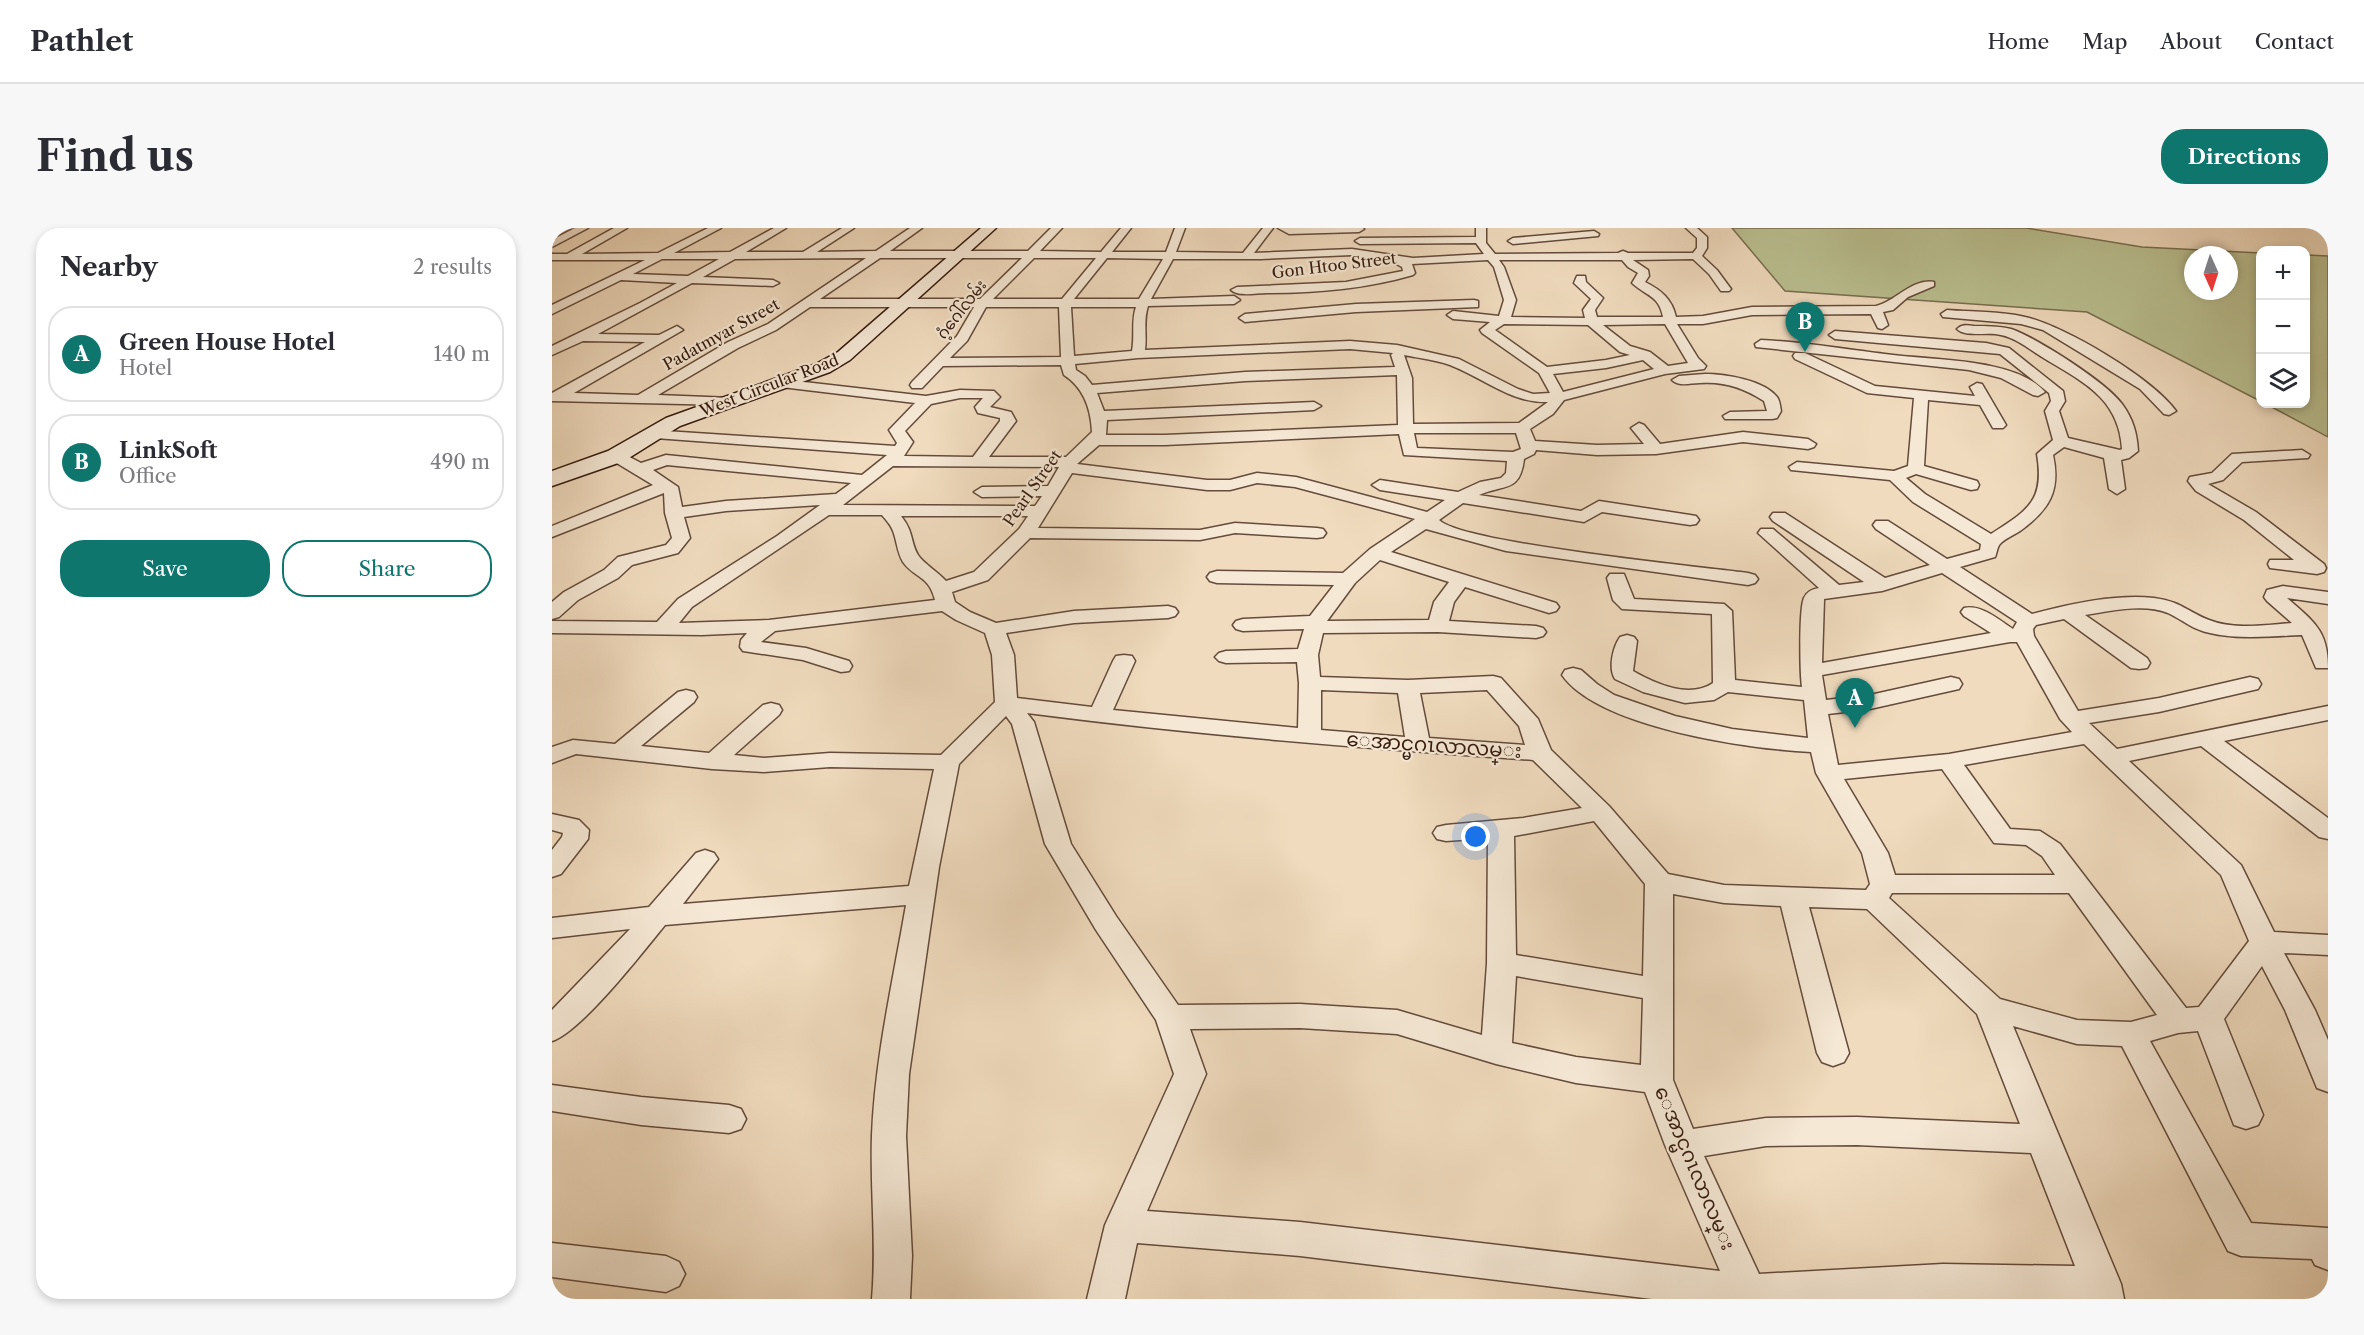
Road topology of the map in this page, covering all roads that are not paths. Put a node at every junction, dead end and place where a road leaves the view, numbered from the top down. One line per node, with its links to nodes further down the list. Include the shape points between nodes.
1 (583, 228): 18 (street)
2 (622, 228): 34 (street)
3 (716, 228): 28 (street)
4 (781, 228): 29 (street)
5 (849, 228): 30 (street)
6 (917, 228): 31 (street, Padatmyar Street)
7 (989, 228): 21 (street, West Circular Road)
8 (1057, 228): 22 (street, ဂံ့ဂေါ်လမ်း)
9 (1126, 228): 24 (street)
10 (1180, 228): 25 (street)
11 (1268, 228): 20 (street)
12 (1283, 228): 14 (street)
13 (1691, 228): 32 (street, via 1702,237 1702,248)
14 (1359, 229)
15 (1594, 234): 17 (street)
16 (1484, 239): 20 (street, via 1368,240); 35 (street)
17 (1504, 242)
18 (552, 244)
19 (653, 245): 27 (street)
20 (1249, 253): 26 (street); 36 (street, via 1261,261 1352,252)
21 (960, 254): 22 (street); 31 (street); 48 (street, West Circular Road)
22 (1031, 254): 24 (street); 49 (street, ဂံ့ဂေါ်လမ်း)
23 (1623, 254): 32 (street); 35 (street); 58 (street, via 1644,272 1638,283 1667,304)
24 (1106, 255): 25 (street); 50 (street)
25 (1170, 255): 26 (street); 51 (street)
26 (1230, 255): 46 (street)
27 (632, 256): 28 (street); 34 (street); 39 (street)
28 (663, 256): 29 (street); 40 (street)
29 (731, 256): 30 (street); 41 (street)
30 (804, 256): 31 (street); 38 (street)
31 (876, 256): 47 (street, Padatmyar Street)
32 (1696, 256): 45 (street)
33 (552, 257): 34 (street)
34 (568, 257): 37 (street)
35 (1490, 257): 36 (street, via 1413,261); 52 (street, via 1499,267 1510,300)
36 (1392, 258): 46 (street, Gon Htoo Street, via 1407,265 1409,273 1358,283)
37 (552, 265)
38 (780, 269)
39 (602, 270)
40 (621, 277): 41 (street); 53 (street)
41 (692, 279): 43 (street); 64 (street)
42 (1581, 279): 59 (street, via 1580,283 1597,298 1589,310)
43 (773, 283)
44 (1930, 284): 54 (street)
45 (1725, 289)
46 (1235, 295): 51 (street); 56 (street)
47 (807, 303): 48 (street); 91 (street, Padatmyar Street, via 761,334 734,345)
48 (904, 303): 49 (street); 82 (street, West Circular Road, via 844,357)
49 (983, 303): 50 (street); 76 (street, ဂံ့ဂေါ်လမ်း, via 962,338)
50 (1065, 303): 51 (street); 75 (street)
51 (1143, 303): 72 (street)
52 (1498, 304): 56 (street, via 1379,306); 57 (street)
53 (552, 310)
54 (1876, 310): 58 (street, via 1752,311 1714,320); 66 (street, via 1887,324)
55 (1453, 315): 57 (street)
56 (1240, 317): 69 (street)
57 (1504, 320): 59 (street); 80 (street, via 1486,330)
58 (1669, 320): 59 (street); 78 (street, via 1699,366)
59 (1592, 322): 73 (street, via 1625,349)
60 (1939, 327): 62 (street)
61 (677, 330): 65 (street)
62 (2007, 332): 96 (street, via 1945,317 1949,308 2047,327 2145,386); 110 (street, via 2104,391 2122,414 2131,437 2130,451)
63 (1835, 334): 66 (street)
64 (582, 337): 65 (street); 71 (street)
65 (662, 339): 90 (street)
66 (1885, 339): 95 (street, via 2004,351 2056,391 2058,401)
67 (1761, 344): 77 (street)
68 (1350, 345): 69 (street); 70 (street); 81 (street)
69 (1256, 349): 72 (street); 86 (street)
70 (1397, 349): 79 (street); 89 (street, via 1454,362 1520,395)
71 (552, 351)
72 (1138, 354): 75 (street)
73 (1645, 355): 78 (street); 80 (street)
74 (1800, 356): 88 (street, via 1872,390)
75 (1068, 361): 76 (street); 85 (street, via 1069,372)
76 (938, 362): 87 (street, ဂံ့ဂေါ်လမ်း)
77 (1968, 366): 93 (street); 95 (street, via 2026,382 2043,395)
78 (1665, 370): 83 (street)
79 (1402, 371): 81 (street); 102 (street)
80 (1544, 371): 89 (street)
81 (1351, 372): 86 (street)
82 (778, 383): 87 (street); 92 (street, West Circular Road)
83 (1599, 388): 89 (street); 98 (street, via 1711,377 1743,383 1771,399 1772,415)
84 (1315, 389): 94 (street)
85 (1088, 390): 86 (street, via 1179,380); 97 (street)
86 (1267, 391): 94 (street); 97 (street)
87 (921, 393): 113 (street, ဂံ့ဂေါ်လမ်း, via 897,430 905,442); 114 (street, via 993,397 982,410 1006,415 1008,421)
88 (1921, 396): 93 (street); 118 (street)
89 (1559, 397): 100 (street, via 1542,417)
90 (554, 398): 91 (street)
91 (640, 399): 92 (street)
92 (727, 401): 103 (street, West Circular Road)
93 (1984, 401): 99 (street)
94 (1314, 406): 104 (street)
95 (2052, 411): 106 (street)
96 (2169, 411)
97 (1099, 416): 105 (street, via 1100,432)
98 (1730, 416)
99 (1998, 424)
100 (1522, 428): 102 (street); 109 (street)
101 (1639, 428): 108 (street)
102 (1406, 429): 104 (street); 109 (street, via 1410,452)
103 (655, 433): 112 (street, West Circular Road); 113 (street)
104 (1316, 434): 105 (street)
105 (1095, 440): 115 (street, Pearl Street)
106 (2061, 441): 110 (street); 142 (street, via 2045,454 2049,478 2040,504 2026,519)
107 (1808, 444): 108 (street, via 1743,437)
108 (1656, 449): 109 (street)
109 (1523, 451): 128 (street, via 1514,474 1506,482)
110 (2112, 455): 125 (street)
111 (2302, 455): 147 (street, via 2238,457 2217,477 2196,481)
112 (615, 456): 117 (street); 120 (street, West Circular Road)
113 (894, 456): 114 (street); 121 (street)
114 (977, 462): 115 (street)
115 (1068, 465): 126 (street, Pearl Street); 135 (street, via 1207,485 1276,479)
116 (1797, 467): 119 (street)
117 (639, 469): 121 (street, via 666,460); 124 (street)
118 (1916, 469): 119 (street); 122 (street)
119 (1895, 476): 142 (street, via 1919,498)
120 (552, 479)
121 (866, 480): 129 (street)
122 (1971, 484)
123 (1380, 485): 128 (street)
124 (666, 486): 133 (street, via 672,491); 138 (street)
125 (2117, 489)
126 (1054, 491): 127 (street); 132 (street, Pearl Street)
127 (982, 492)
128 (1461, 497): 135 (street); 136 (street, via 1584,517 1599,506)
129 (840, 499): 130 (street); 133 (street)
130 (824, 510): 131 (street); 168 (street, via 685,603)
131 (888, 511): 132 (street); 156 (street, via 902,529 912,561 929,573)
132 (1039, 511): 139 (street, Pearl Street)
133 (674, 513): 162 (street, via 681,538 672,549 626,561)
134 (1779, 517): 154 (street)
135 (1430, 518): 144 (street); 148 (street, via 1430,524 1444,530 1506,546)
136 (1690, 520)
137 (1882, 525): 146 (street)
138 (552, 532)
139 (1025, 533): 140 (street, via 1200,535 1235,528); 156 (street, Pearl Street, via 981,576)
140 (1317, 533)
141 (1767, 533): 155 (street)
142 (1991, 542): 146 (street, via 1988,554)
143 (1713, 551): 148 (street)
144 (1377, 553): 151 (street); 152 (street)
145 (2277, 564): 147 (street)
146 (1949, 567): 154 (street); 171 (street)
147 (2322, 568)
148 (1714, 573): 153 (street)
149 (1217, 577): 151 (street)
150 (1617, 578): 185 (street, via 1623,600 1629,605 1722,611)
151 (1348, 579): 164 (street)
152 (1462, 579): 158 (street); 166 (street, via 1444,602)
153 (1748, 579)
154 (1882, 585): 155 (street)
155 (1834, 591): 180 (street, via 1818,594 1814,599)
156 (944, 597): 165 (street, Pearl Street); 169 (street, via 963,616)
157 (2328, 598): 170 (street, via 2274,594)
158 (1550, 607)
159 (2067, 610): 170 (street, via 2143,604 2167,606 2200,624 2224,630); 171 (street); 177 (street)
160 (1168, 612): 169 (street, via 1074,617)
161 (1971, 612): 171 (street)
162 (552, 613)
163 (1243, 625): 164 (street)
164 (1315, 625): 166 (street); 174 (street)
165 (770, 626): 168 (street, Pearl Street); 179 (street, via 752,640 750,647 806,654)
166 (1438, 626): 172 (street)
167 (552, 627): 168 (street, Pearl Street)
168 (663, 628)
169 (994, 629): 189 (street, via 1003,655)
170 (2310, 629): 178 (street)
171 (2021, 631): 180 (street); 193 (street)
172 (1536, 632)
173 (1626, 641): 185 (street, via 1623,674 1631,679 1692,698 1707,696)
174 (1307, 655): 175 (street); 182 (street)
175 (1226, 657)
176 (1124, 661): 192 (street)
177 (2139, 663)
178 (2324, 663)
179 (841, 666)
180 (1811, 671): 188 (street)
181 (1573, 675): 197 (street, via 1606,701 1668,722 1770,744)
182 (1310, 683): 186 (street); 194 (street)
183 (1951, 684): 188 (street, via 1870,702)
184 (2250, 684): 193 (street)
185 (1724, 685): 188 (street)
186 (1408, 687): 196 (street); 199 (street, via 1493,683 1530,724)
187 (686, 697): 198 (street)
188 (1816, 701): 197 (street)
189 (1005, 703): 192 (street, ေအာင္မဂၤလာလမ္း); 204 (street); 225 (street, via 1023,722 1058,844)
190 (771, 710): 203 (street)
191 (2328, 714): 195 (street)
192 (1099, 716): 194 (street, ေအာင္မဂၤလာလမ္း)
193 (2080, 727): 201 (street); 202 (street)
194 (1309, 737): 196 (street, ေအာင္မဂၤလာလမ္း)
195 (2206, 739): 201 (street); 209 (street)
196 (1418, 744): 199 (street, ေအာင္မဂၤလာလမ္း)
197 (1821, 746): 205 (street)
198 (620, 752): 200 (street, via 573,747); 203 (street)
199 (1540, 753): 206 (street, ေအာင္မဂၤလာလမ္း)
200 (552, 756)
201 (2113, 757): 220 (street, via 2232,871)
202 (1949, 761): 205 (street); 214 (street, via 2002,837 2031,837 2047,846)
203 (712, 762): 204 (street)
204 (947, 762): 216 (street)
205 (1828, 773): 215 (street, via 1875,853)
206 (1600, 812): 208 (street, via 1563,822); 213 (street, ေအာင္မဂၤလာလမ္း)
207 (552, 822): 212 (street, via 576,830 575,838)
208 (1501, 830): 210 (street); 222 (street)
209 (2328, 831)
210 (1446, 833)
211 (705, 859): 218 (street)
212 (552, 868)
213 (1659, 882): 217 (street, via 1724,894); 223 (street, ေအာင္မဂၤလာလမ္း)
214 (2075, 884): 215 (street); 226 (street)
215 (1879, 892): 217 (street); 224 (street)
216 (922, 894): 218 (street); 244 (street, via 893,1074 889,1136 894,1256)
217 (1792, 896): 230 (street)
218 (657, 916): 219 (street); 227 (street)
219 (552, 928)
220 (2264, 942): 221 (street); 226 (street); 231 (street, via 2300,1010)
221 (2328, 945)
222 (1502, 963): 223 (street); 229 (street)
223 (1656, 989): 232 (street, ေအာင္မဂၤလာလမ္း)
224 (1990, 1008): 228 (street, via 2077,1032); 236 (street)
225 (1170, 1017): 229 (street, via 1300,1016 1397,1022); 238 (street, via 1190,1074)
226 (2193, 1019): 228 (street); 234 (street)
227 (552, 1029)
228 (2131, 1034): 239 (street, via 2241,1239)
229 (1496, 1052): 232 (street, via 1576,1070)
230 (1833, 1053)
231 (2328, 1079)
232 (1657, 1080): 237 (street, ေအာင္မဂၤလာလမ္း)
233 (552, 1098): 235 (street)
234 (2246, 1115)
235 (729, 1119)
236 (2044, 1139): 237 (street, via 1857,1131 1766,1132); 242 (street)
237 (1682, 1145): 243 (street, ေအာင္မဂၤလာလမ္း)
238 (1123, 1225): 243 (street, via 1300,1239); 245 (street)
239 (2327, 1246)
240 (552, 1260): 241 (street)
241 (666, 1274)
242 (2104, 1291): 243 (street, via 1943,1282)
243 (1750, 1296)
244 (891, 1299)
245 (1106, 1299)

